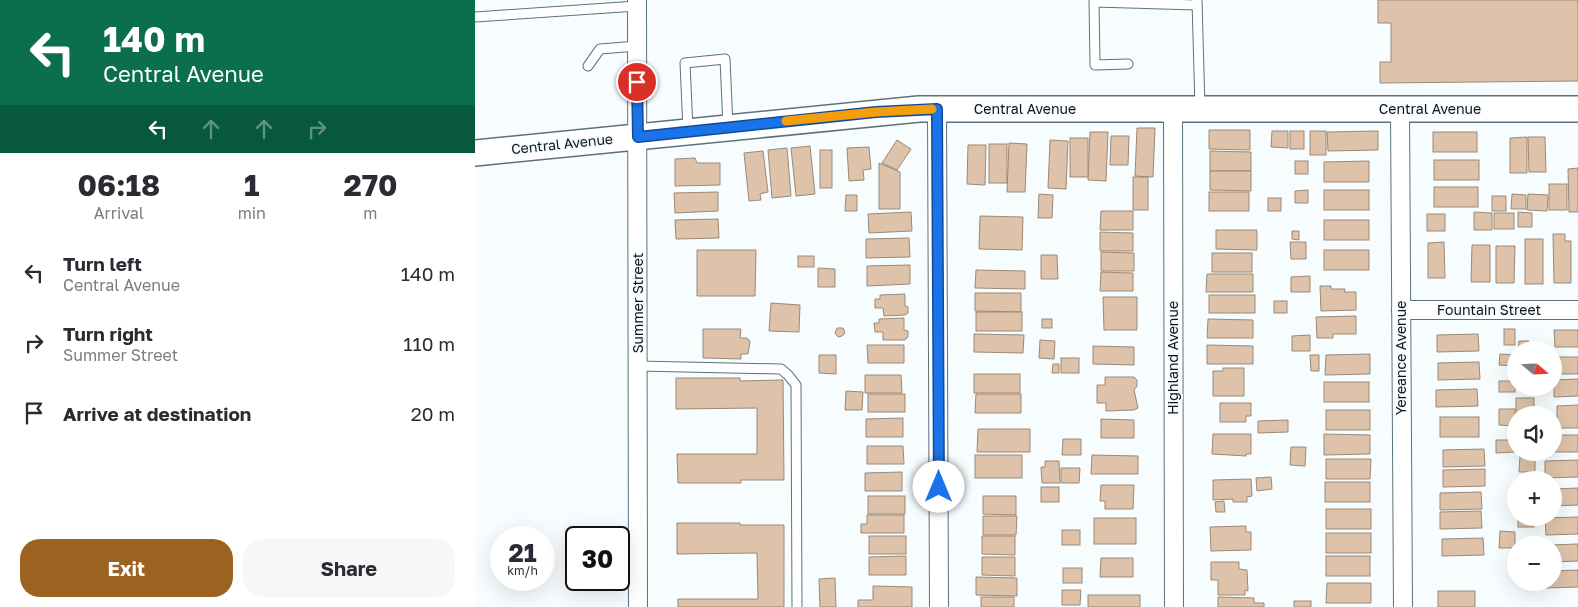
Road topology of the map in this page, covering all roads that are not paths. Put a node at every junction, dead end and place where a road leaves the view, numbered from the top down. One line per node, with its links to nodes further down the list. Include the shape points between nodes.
1 (637, 3): 3 (lane); 4 (street, Summer Street)
2 (1197, 3): 5 (lane, via 1093,2 1095,65); 8 (lane)
3 (475, 17)
4 (637, 46): 6 (lane, via 600,49); 14 (street, Summer Street)
5 (1128, 64)
6 (588, 66)
7 (1173, 108): 8 (main road, Central Avenue); 9 (main road, Central Avenue); 22 (street, Highland Avenue)
8 (1200, 108): 10 (main road, Central Avenue)
9 (937, 109): 12 (main road, Central Avenue, via 876,112); 21 (street)
10 (1400, 109): 11 (main road, Central Avenue); 16 (street, Yereance Avenue)
11 (1578, 110)
12 (728, 128): 13 (main road, Central Avenue); 13 (lane, via 725,59 685,63)
13 (688, 132): 14 (main road, Central Avenue)
14 (638, 137): 15 (main road, Central Avenue); 18 (street, Summer Street)
15 (475, 153)
16 (1401, 310): 17 (street, Fountain Street); 23 (street, Yereance Avenue)
17 (1578, 310)
18 (638, 366): 19 (street, Summer Street); 20 (lane, via 781,369 789,375 796,386)
19 (638, 607)
20 (797, 607)
21 (939, 607)
22 (1174, 607)
23 (1403, 607)

